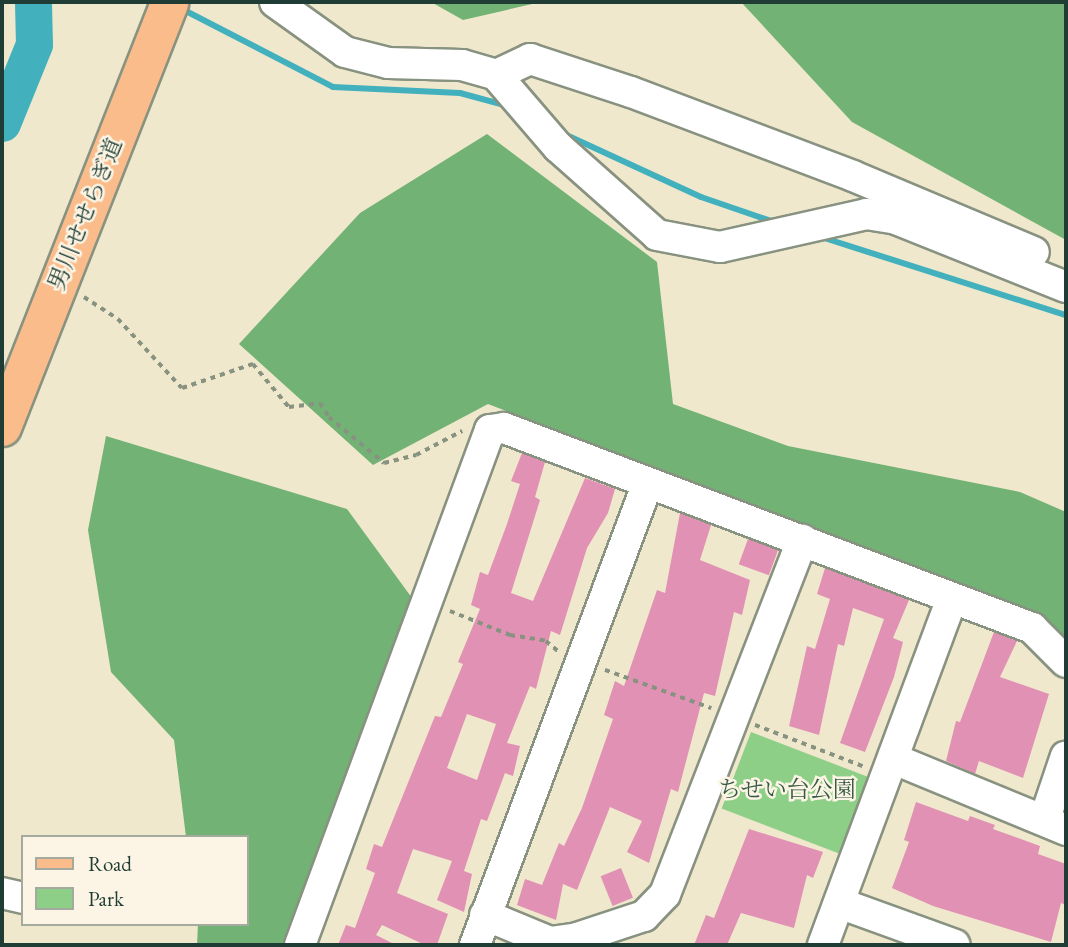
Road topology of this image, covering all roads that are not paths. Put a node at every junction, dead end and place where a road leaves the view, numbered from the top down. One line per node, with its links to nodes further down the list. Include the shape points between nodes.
1 (169, 2): 6 (main road, 男川せせらぎ道)
2 (275, 2): 3 (street, via 345,52 387,63 462,65)
3 (496, 75): 4 (street, via 530,59 631,92 853,176); 5 (street, via 558,147 657,235 720,247 866,214 896,219)
4 (1066, 266)
5 (1066, 287)
6 (2, 428)
7 (647, 484): 8 (street); 17 (street); 18 (street, via 498,429 490,430)
8 (802, 540): 9 (street); 17 (street, via 665,894 644,916 550,942)
9 (952, 598): 10 (street, via 1032,628); 12 (street)
10 (1066, 662)
11 (1066, 756): 13 (street)
12 (890, 767): 13 (street); 16 (street)
13 (1056, 824)
14 (2, 893): 15 (street)
15 (21, 898)
16 (839, 902): 20 (street); 21 (street)
17 (485, 915): 19 (street)
18 (300, 945)
19 (475, 945)
20 (823, 945)
21 (955, 945)

